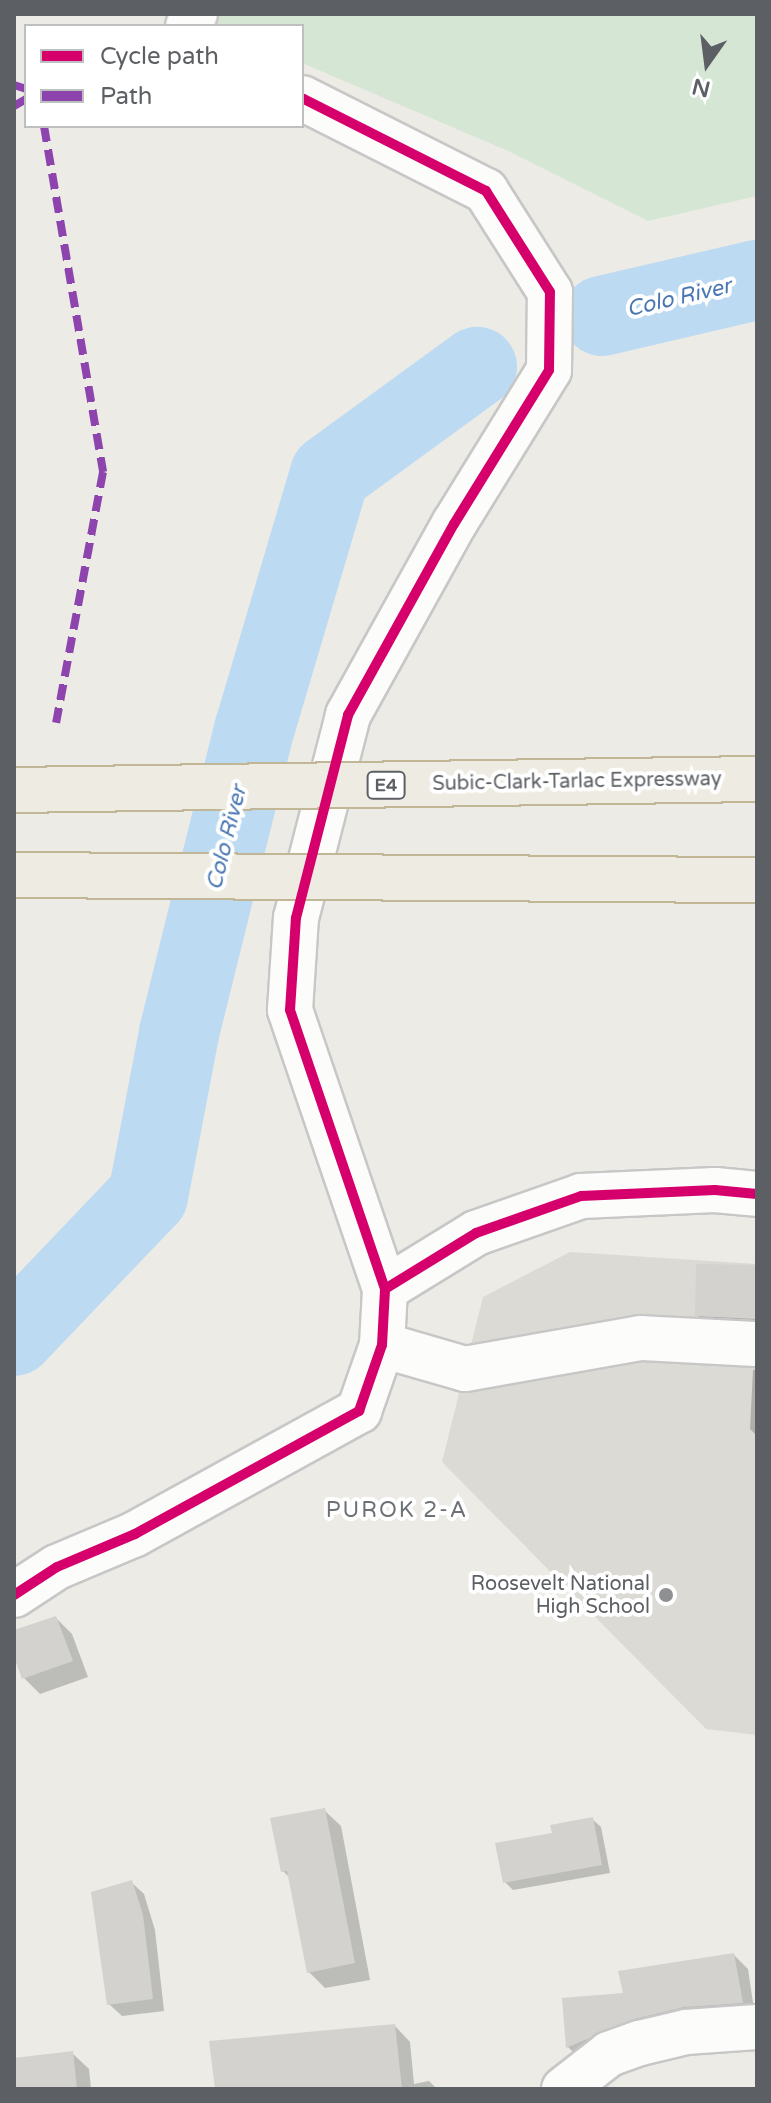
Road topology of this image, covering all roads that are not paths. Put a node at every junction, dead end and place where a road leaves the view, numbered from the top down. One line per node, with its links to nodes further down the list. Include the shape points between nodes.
1 (304, 99): 7 (street, via 486,191 550,292 549,370 454,524 348,715 296,918 290,1010)
2 (757, 779): 3 (highway, Subic-Clark-Tarlac Expressway / E4, bridge)
3 (14, 790)
4 (14, 875): 5 (highway, bridge)
5 (757, 880)
6 (757, 1194): 7 (street, via 715,1190 581,1196 476,1233)
7 (385, 1289): 9 (street)
8 (757, 1344): 9 (street, via 641,1338 465,1369)
9 (382, 1345): 10 (street, via 359,1411 135,1534 57,1567)
10 (14, 1595)
11 (757, 2027): 12 (street, via 686,2032 640,2043 609,2054)
12 (564, 2089)

